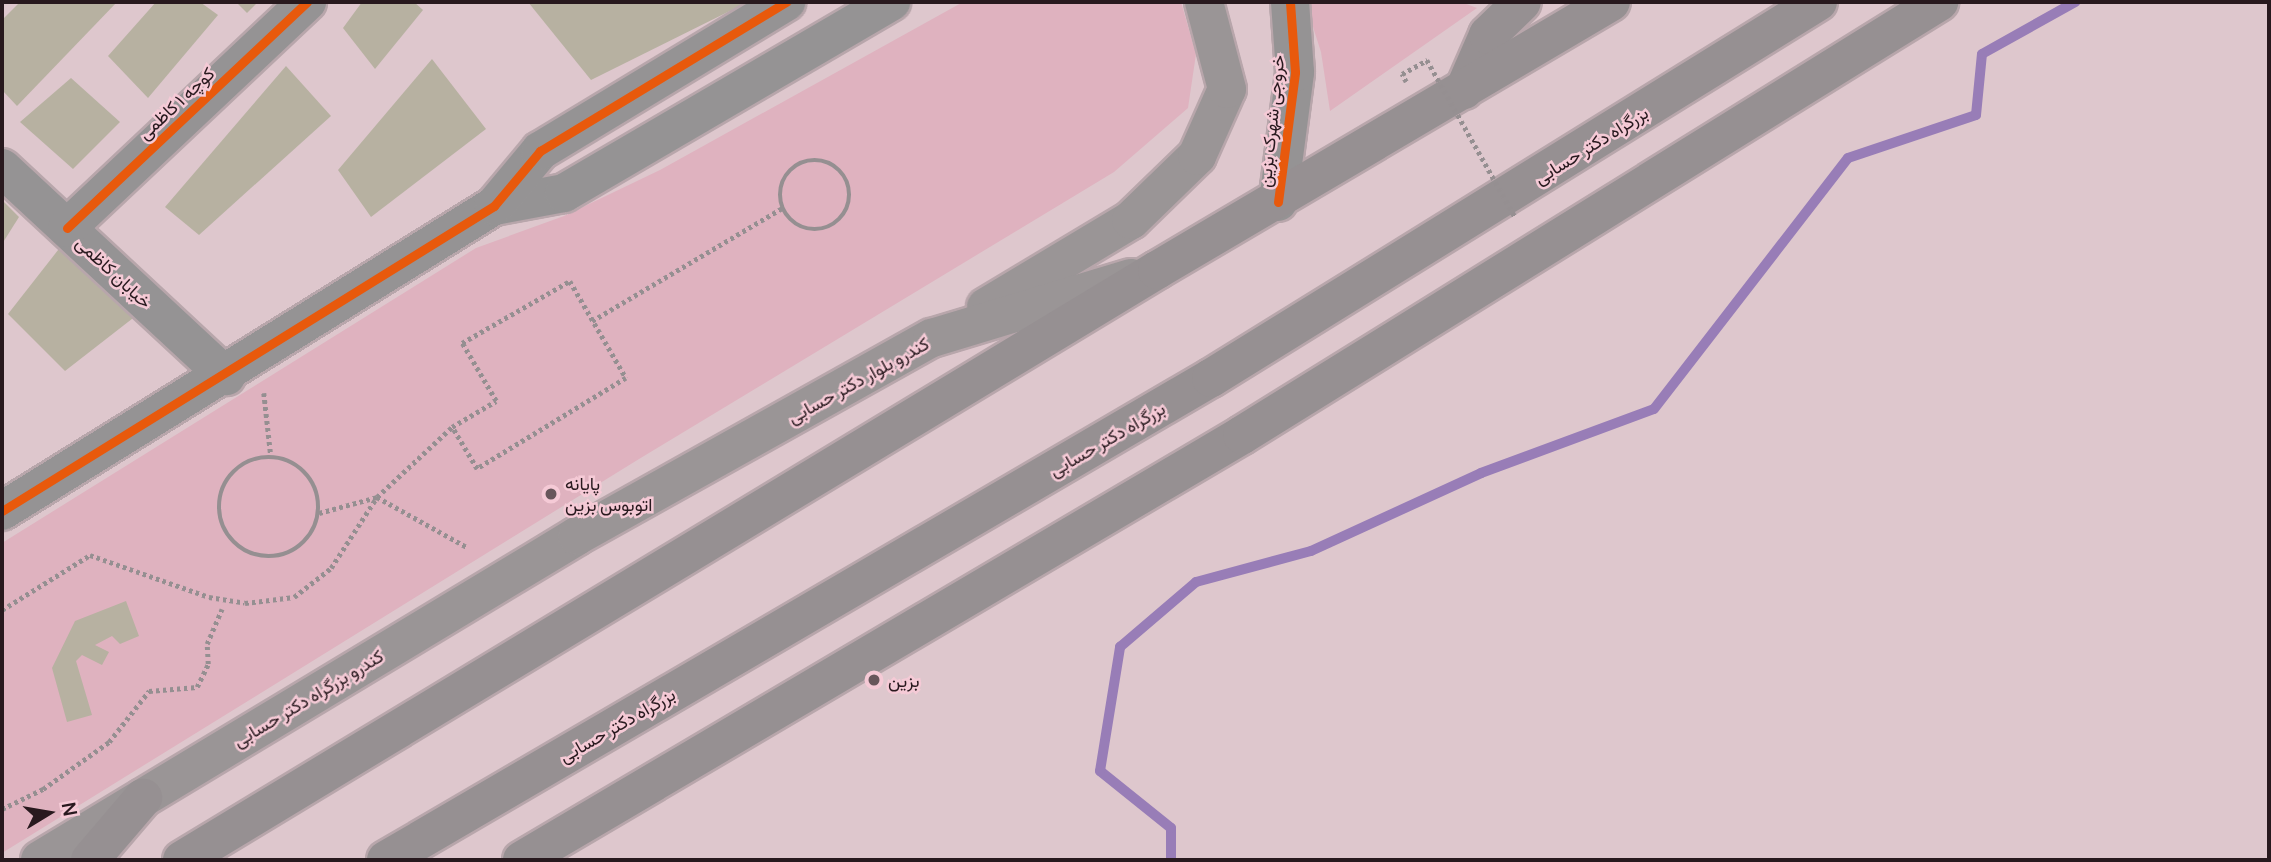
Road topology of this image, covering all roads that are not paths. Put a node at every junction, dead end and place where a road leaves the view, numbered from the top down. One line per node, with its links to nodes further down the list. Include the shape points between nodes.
1 (307, 2): 14 (street, کوچه ۱ کاظمی)
2 (786, 2): 13 (street, via 540,150)
3 (891, 2): 13 (street, via 564,193)
4 (1205, 2): 16 (main road, via 1227,89 1197,156 1131,220)
5 (1290, 2): 12 (street, خروجی شهرک بزین, via 1295,72)
6 (1522, 2): 10 (highway, via 1488,35)
7 (1611, 2): 10 (highway)
8 (1818, 2): 24 (highway, بزرگراه دکتر حسابی, via 1212,378)
9 (1939, 2): 25 (highway, via 1242,435)
10 (1464, 90): 12 (highway)
11 (2, 168): 14 (street, خیابان کاظمی)
12 (1278, 202): 15 (highway)
13 (494, 206): 17 (street)
14 (66, 228): 17 (street, خیابان کاظمی)
15 (1157, 270): 16 (main road, کندرو بلوار دکتر حسابی); 23 (highway)
16 (932, 338): 19 (main road, کندرو بلوار دکتر حسابی)
17 (226, 376): 18 (street)
18 (2, 512)
19 (578, 536): 20 (main road, کندرو بزرگراه دکتر حسابی)
20 (143, 798): 21 (main road, کندرو بزرگراه دکتر حسابی); 22 (highway)
21 (40, 860)
22 (90, 860)
23 (182, 860)
24 (386, 860)
25 (522, 860)

